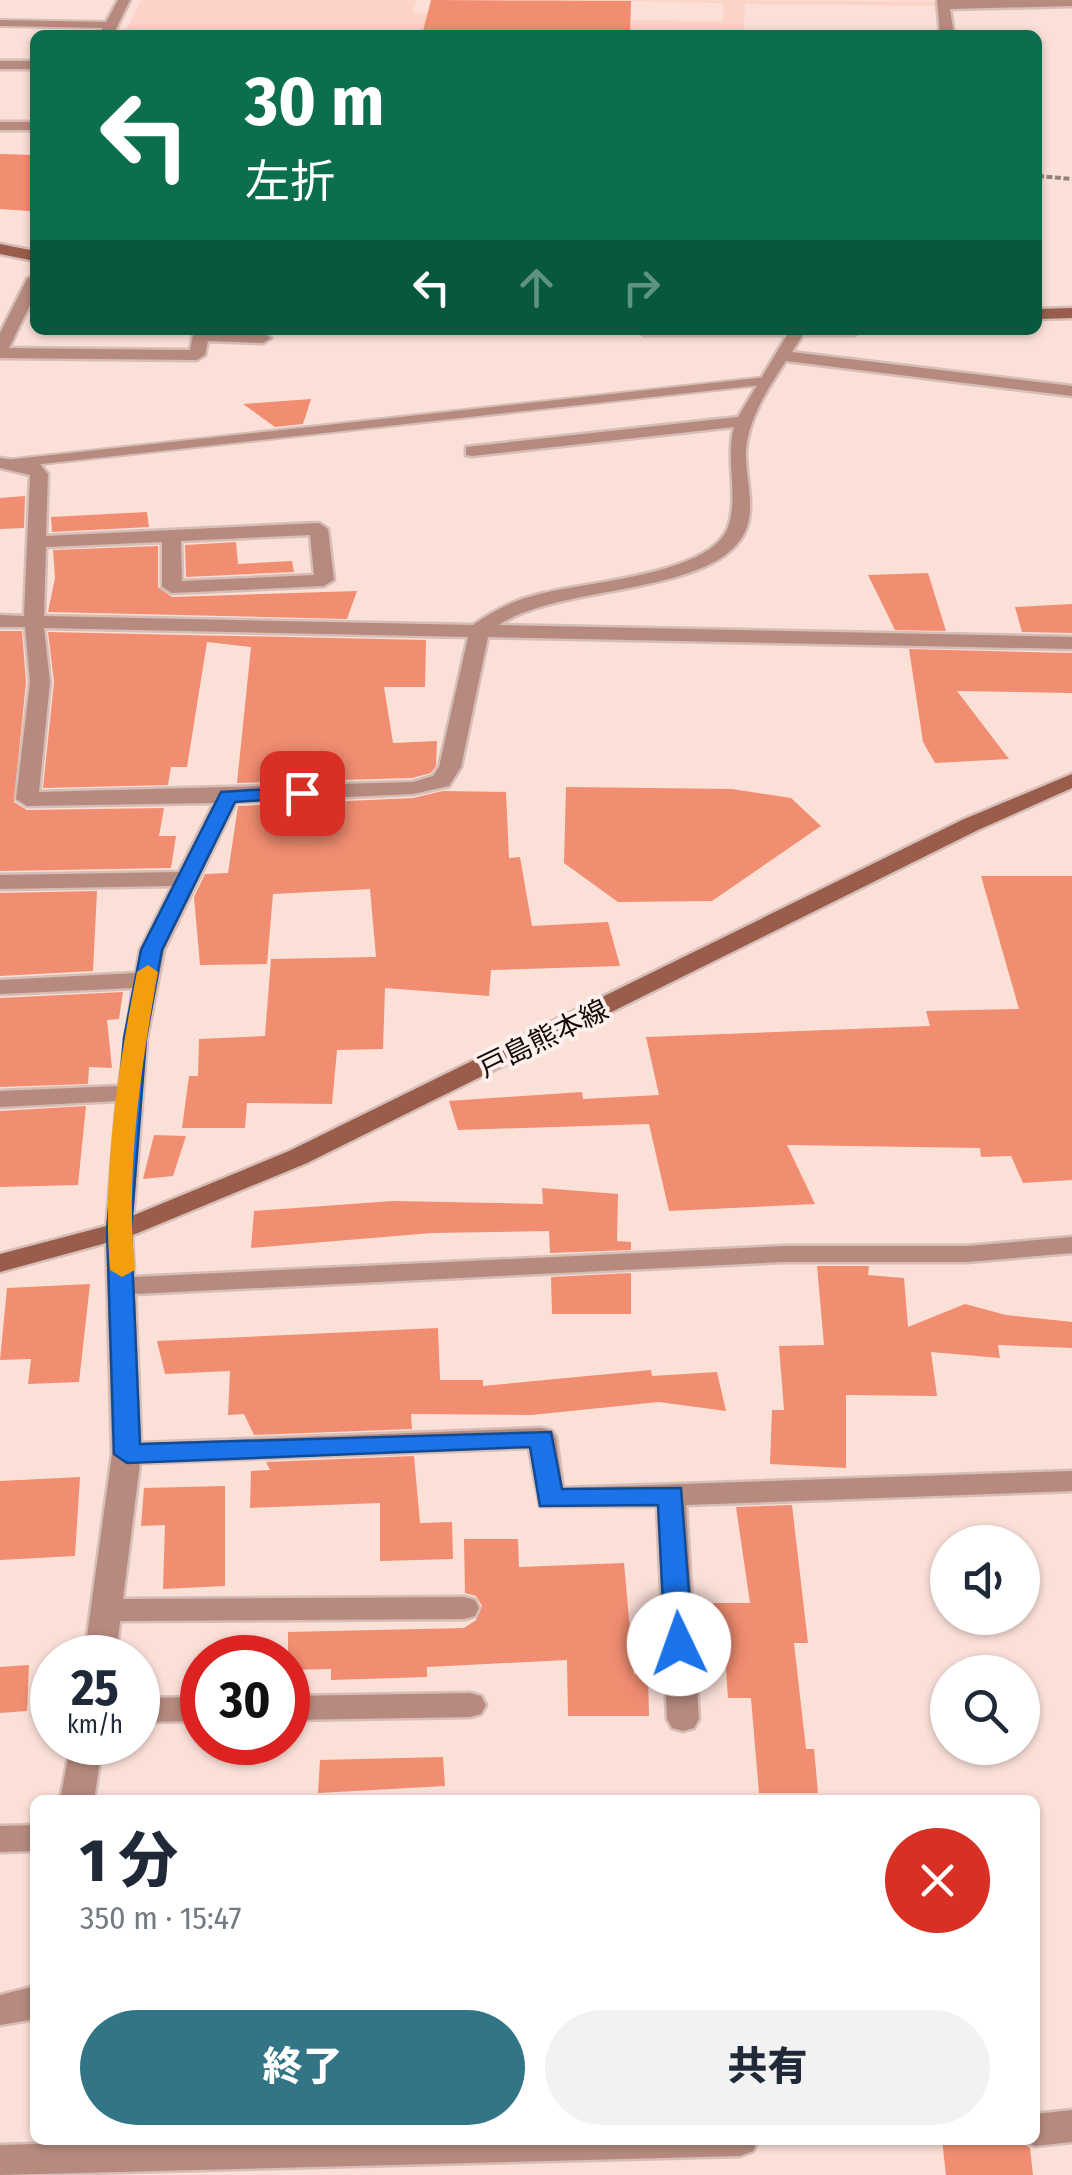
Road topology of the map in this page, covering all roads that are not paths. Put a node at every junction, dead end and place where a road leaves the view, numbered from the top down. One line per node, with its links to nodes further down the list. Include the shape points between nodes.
1 (124, 0): 5 (street)
2 (944, 2): 3 (street); 6 (street)
3 (1072, 2)
4 (0, 24): 5 (lane)
5 (108, 30)
6 (947, 30)
7 (0, 65): 8 (street)
8 (30, 65)
9 (0, 126): 10 (street)
10 (30, 126)
11 (0, 249): 12 (main road)
12 (30, 255)
13 (0, 265): 14 (main road)
14 (30, 270)
15 (30, 289): 24 (street)
16 (1072, 313): 17 (main road)
17 (1042, 314)
18 (1042, 327): 19 (main road)
19 (1072, 327)
20 (201, 335): 24 (street, via 196,355)
21 (225, 335): 23 (street)
22 (795, 335): 25 (street)
23 (262, 338)
24 (0, 351)
25 (782, 356): 26 (street); 27 (street)
26 (767, 381): 28 (street); 30 (lane)
27 (1072, 391)
28 (744, 421): 29 (street); 35 (street, via 740,514 733,536 712,557 527,601)
29 (472, 451)
30 (2, 464): 32 (street, via 40,474)
31 (171, 536): 31 (street, via 319,529 324,580 172,588); 32 (street)
32 (37, 542): 34 (street)
33 (0, 621): 34 (street)
34 (34, 622): 35 (street); 38 (street, via 40,682 27,799)
35 (480, 629): 36 (street); 38 (street, via 450,768 441,781 413,788)
36 (1072, 644)
37 (1072, 780): 45 (main road, 戸島熊本線, via 298,1157)
38 (228, 796): 39 (street)
39 (189, 879): 40 (street); 41 (street, via 152,950)
40 (0, 882)
41 (146, 980): 42 (street); 43 (street)
42 (0, 987)
43 (130, 1092): 44 (street); 45 (street)
44 (0, 1100)
45 (119, 1230): 47 (main road, 戸島熊本線); 48 (street)
46 (1072, 1245): 48 (street)
47 (0, 1263)
48 (124, 1286): 49 (street)
49 (127, 1454): 51 (street, via 542,1438 550,1499); 53 (street)
50 (1072, 1481): 51 (street)
51 (671, 1495): 57 (street)
52 (464, 1608): 53 (street)
53 (107, 1610): 54 (street)
54 (103, 1635)
55 (470, 1705): 56 (street)
56 (310, 1708)
57 (683, 1719)
58 (82, 1765): 59 (street)
59 (78, 1795)
60 (30, 1838): 61 (street)
61 (0, 1839)
62 (30, 2005): 63 (street)
63 (0, 2010)
64 (1072, 2126): 65 (street)
65 (1040, 2129)
66 (564, 2145): 67 (street)
67 (0, 2161)

